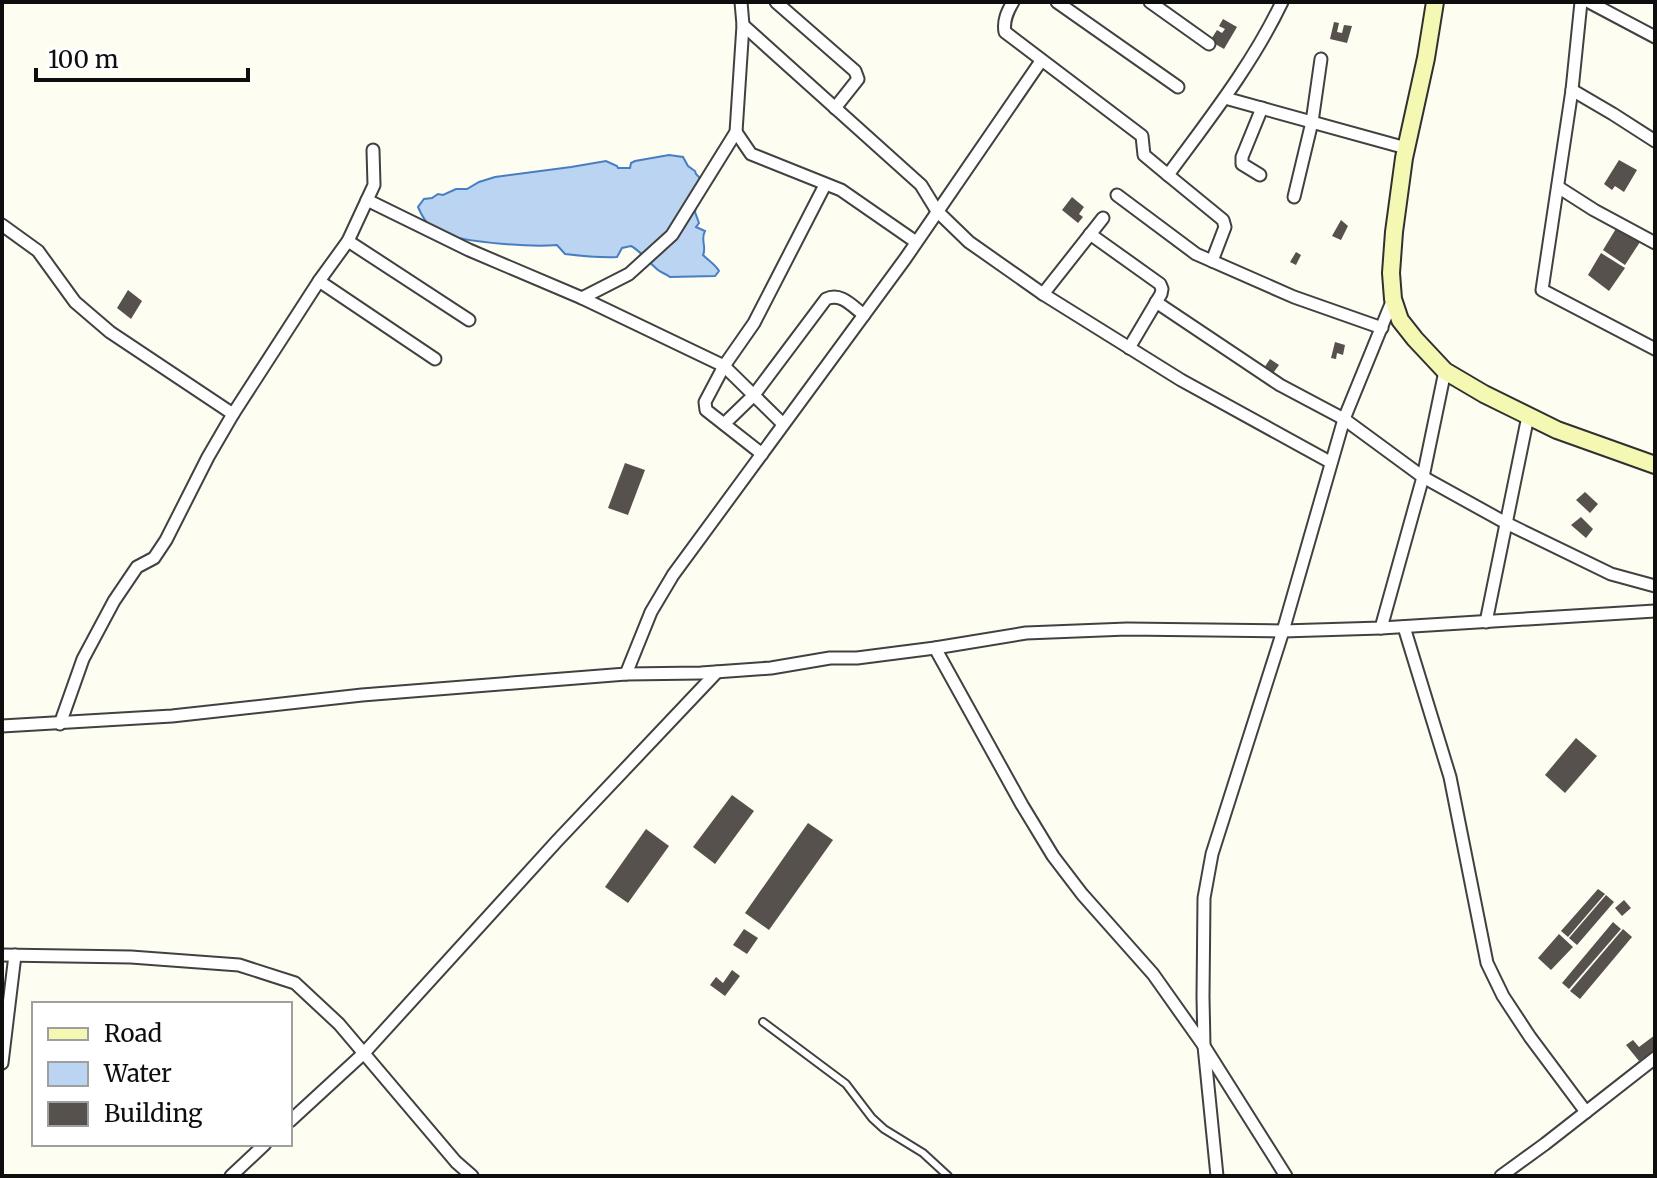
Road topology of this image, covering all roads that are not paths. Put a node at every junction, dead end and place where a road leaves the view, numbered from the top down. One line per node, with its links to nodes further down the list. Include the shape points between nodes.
1 (741, 2): 10 (street)
2 (776, 2): 18 (street, via 855,71 858,79)
3 (1013, 2): 14 (street, via 1005,32)
4 (1057, 2): 15 (street)
5 (1150, 2): 12 (street)
6 (1282, 2): 17 (street)
7 (1581, 2): 16 (street)
8 (1589, 2): 11 (street)
9 (1431, 3): 23 (street, via 1426,58)
10 (743, 25): 18 (street); 21 (street)
11 (1655, 37)
12 (1209, 44)
13 (1321, 59): 20 (street)
14 (1041, 61): 25 (street, via 1142,136 1144,155); 32 (street)
15 (1178, 87)
16 (1572, 90): 22 (street); 28 (street)
17 (1225, 98): 19 (street); 25 (street)
18 (835, 108): 32 (street, via 921,185)
19 (1262, 108): 20 (street); 26 (street, via 1242,157 1242,164)
20 (1312, 122): 23 (street); 30 (street)
21 (736, 132): 27 (street, via 751,154); 42 (street, via 672,235 629,274)
22 (1655, 141)
23 (1406, 148): 43 (street, via 1394,232)
24 (373, 150): 31 (street, via 374,185)
25 (1168, 175): 39 (street, via 1223,220)
26 (1260, 175)
27 (825, 185): 37 (street, via 841,190); 51 (street, via 754,323)
28 (1558, 187): 38 (street); 49 (street, via 1542,290)
29 (1117, 195): 39 (street)
30 (1294, 197)
31 (367, 200): 36 (street); 42 (street)
32 (937, 211): 37 (street); 41 (street, via 969,242)
33 (1103, 218): 35 (street)
34 (2, 225): 54 (street, via 38,251 75,302 110,332)
35 (1090, 234): 41 (street); 44 (street, via 1160,284)
36 (348, 241): 40 (street); 46 (street)
37 (916, 242): 45 (street)
38 (1655, 243)
39 (1212, 261): 47 (street)
40 (319, 281): 50 (street); 54 (street)
41 (1043, 294): 48 (street)
42 (582, 298): 51 (street)
43 (1393, 299): 47 (street); 52 (street, via 1400,320)
44 (1156, 302): 48 (street); 56 (street, via 1280,385)
45 (864, 315): 53 (street, via 839,297 826,299); 58 (street)
46 (469, 320)
47 (1382, 328): 56 (street)
48 (1129, 348): 60 (street)
49 (1655, 349)
50 (435, 359)
51 (724, 366): 53 (street); 57 (street, via 704,406)
52 (1445, 371): 55 (street); 62 (street)
53 (754, 395): 57 (street); 58 (street)
54 (233, 414): 73 (street, via 166,540 154,558 137,567 114,601 83,659)
55 (1528, 416): 61 (street); 63 (street)
56 (1344, 419): 60 (street); 62 (street)
57 (724, 424): 59 (street)
58 (783, 424): 59 (street)
59 (762, 454): 72 (street, via 673,575 651,612)
60 (1330, 462): 69 (street)
61 (1655, 465)
62 (1423, 477): 63 (street); 68 (street)
63 (1506, 523): 64 (street, via 1611,574); 66 (street)
64 (1655, 586)
65 (1655, 611): 66 (street)
66 (1486, 622): 67 (street)
67 (1404, 627): 68 (street); 82 (street, via 1450,777 1487,963 1516,1016)
68 (1381, 628): 69 (street)
69 (1283, 631): 70 (street, via 1026,633); 78 (street, via 1212,854 1204,898)
70 (935, 648): 71 (street); 78 (street, via 1053,856 1153,974)
71 (717, 672): 72 (street); 79 (street)
72 (626, 674): 73 (street)
73 (60, 724): 74 (street)
74 (2, 726)
75 (2, 955): 76 (street)
76 (15, 955): 79 (street, via 239,965 295,983); 81 (street)
77 (763, 1022): 87 (lane, via 846,1084 884,1129)
78 (1204, 1046): 88 (street); 89 (street)
79 (364, 1053): 83 (street); 86 (street)
80 (1655, 1058): 82 (street)
81 (2, 1063)
82 (1586, 1112): 90 (street)
83 (292, 1119)
84 (263, 1146): 85 (street)
85 (231, 1176)
86 (472, 1176)
87 (948, 1176)
88 (1217, 1176)
89 (1286, 1176)
90 (1501, 1176)

